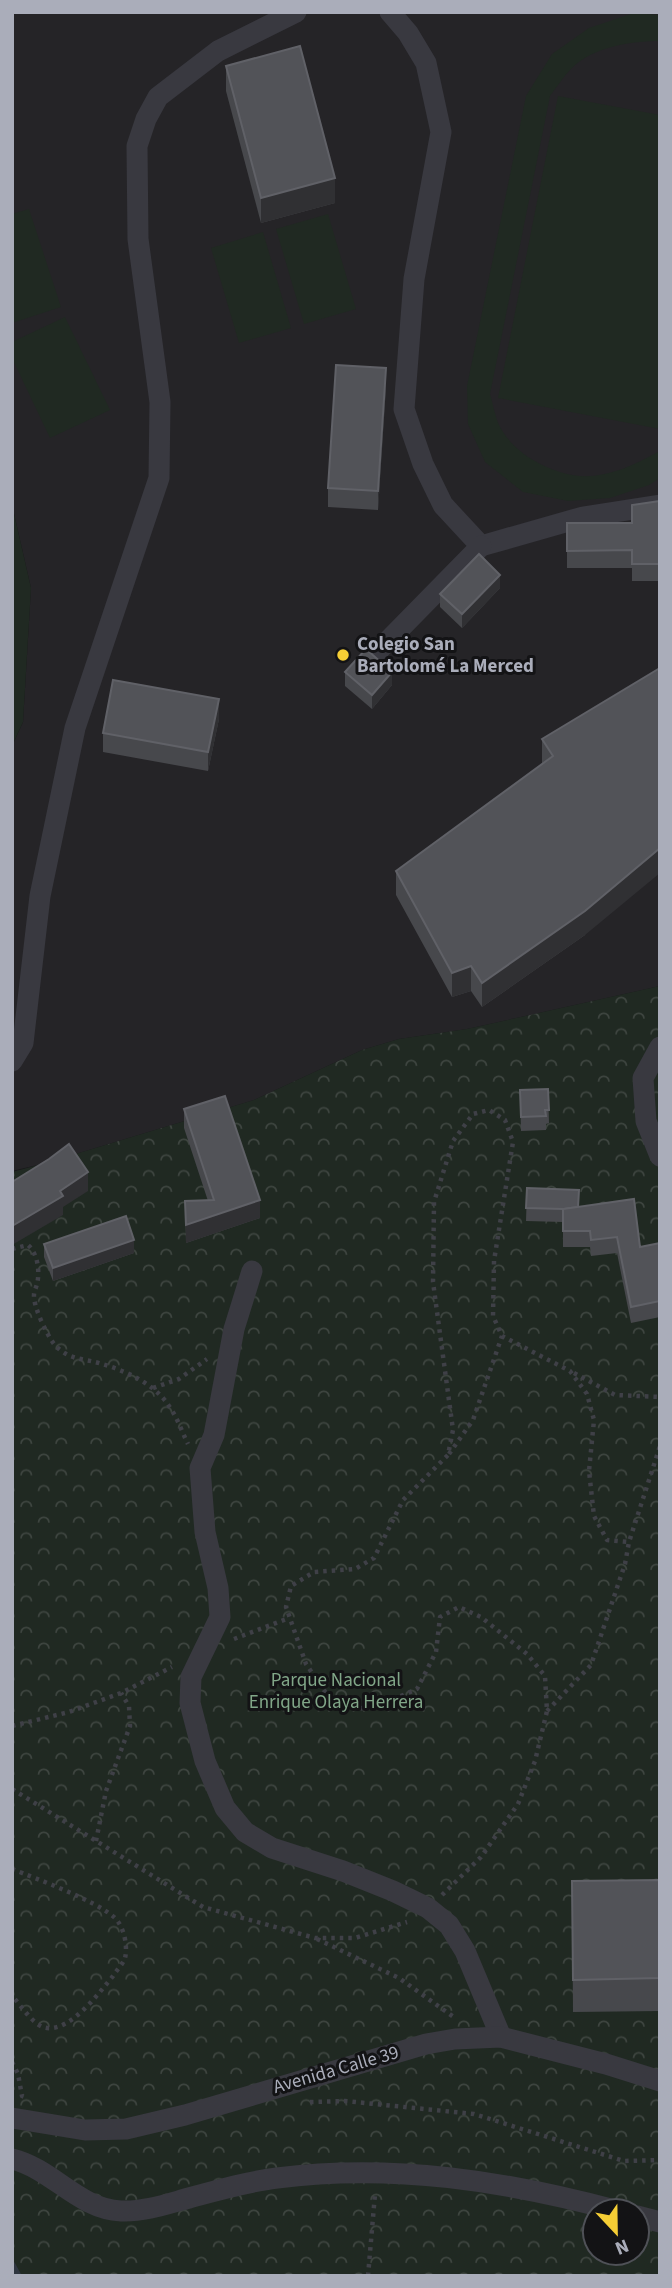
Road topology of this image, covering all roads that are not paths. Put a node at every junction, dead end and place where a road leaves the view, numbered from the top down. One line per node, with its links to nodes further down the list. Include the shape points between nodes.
1 (296, 12): 7 (street, via 218,51 158,97 137,146 138,239 160,402 159,478 75,728 40,896 23,1043)
2 (390, 12): 4 (street, via 426,63 441,132 414,279 404,410 443,506)
3 (660, 505): 4 (street, via 583,517)
4 (481, 546): 5 (street)
5 (379, 650)
6 (660, 1047): 8 (street, via 643,1078 646,1121)
7 (12, 1061)
8 (660, 1156)
9 (252, 1271): 10 (street, via 234,1329 214,1435 200,1468 205,1532 220,1617 191,1677 190,1703 205,1761 225,1808 245,1832 272,1848 343,1871 428,1908 449,1925 465,1951)
10 (491, 2037): 11 (street, Avenida Calle 39); 12 (street, Avenida Calle 39, via 426,2043 127,2129 85,2130)
11 (660, 2081)
12 (12, 2118)
13 (12, 2159): 14 (street, via 38,2168 87,2202 122,2211 244,2182 377,2172 445,2176)
14 (581, 2201)

